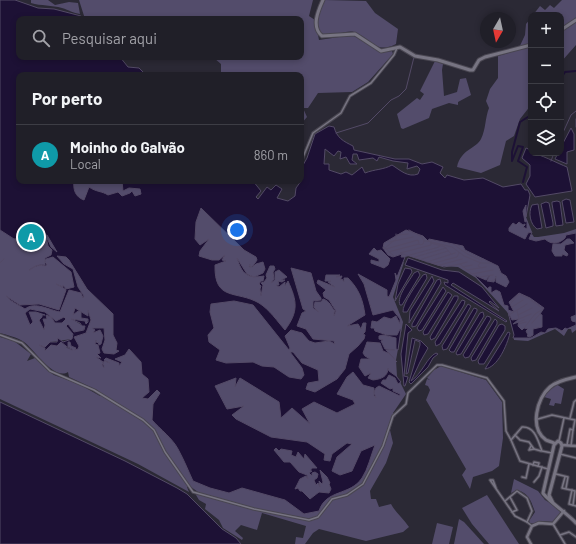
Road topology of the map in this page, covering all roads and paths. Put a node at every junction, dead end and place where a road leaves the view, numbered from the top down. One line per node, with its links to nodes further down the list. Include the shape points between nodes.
1 (323, 0): 5 (main road, via 316,21 317,30 322,36 355,34 381,51)
2 (576, 20): 3 (main road)
3 (564, 28)
4 (528, 46): 5 (main road, via 485,57 479,60 471,71 438,60 415,56 404,48)
5 (397, 48): 6 (street, via 370,83 350,96 341,113 313,133)
6 (304, 155)
7 (0, 335): 16 (street, via 22,343 50,370 94,390 143,420 154,430 165,452 193,492 254,509 309,520 316,518 332,499 347,495 363,484 383,446 393,416 406,404 408,392 437,365 487,378 504,401 506,431)
8 (576, 377): 11 (main road, via 549,388 540,401)
9 (576, 400): 12 (street)
10 (564, 418): 11 (street, via 552,415); 12 (street); 18 (street)
11 (536, 419): 17 (main road, via 542,436)
12 (568, 419): 13 (street)
13 (575, 420): 14 (street)
14 (574, 430): 19 (street, via 570,429); 20 (street)
15 (515, 435): 16 (street); 22 (street, via 520,440 529,442 534,449); 22 (street, via 524,426 532,429)
16 (511, 440): 26 (street, via 520,461)
17 (554, 444): 18 (main road); 18 (main road, via 557,449); 23 (main road)
18 (561, 445): 19 (street); 24 (main road)
19 (567, 446): 20 (street)
20 (571, 446): 21 (street)
21 (576, 446)
22 (542, 451): 23 (street)
23 (552, 453): 30 (main road)
24 (560, 454): 25 (street); 33 (main road)
25 (576, 458)
26 (529, 464): 27 (street); 29 (street)
27 (542, 467): 30 (street); 35 (street)
28 (524, 468): 29 (street)
29 (528, 468): 31 (street)
30 (548, 469): 38 (main road)
31 (527, 472): 32 (street); 34 (street, via 526,478)
32 (530, 473)
33 (555, 474): 37 (street, via 565,477 562,488); 39 (main road)
34 (522, 477)
35 (534, 482)
36 (496, 488): 41 (street)
37 (572, 490): 43 (street, via 569,504); 43 (street, via 576,491)
38 (543, 491): 39 (main road, via 546,494); 42 (main road, via 545,498)
39 (550, 492): 42 (main road, via 549,497)
40 (510, 497): 41 (street); 46 (street, via 517,510); 47 (street, via 518,491 527,498 532,511)
41 (505, 502): 46 (street)
42 (553, 503): 45 (main road)
43 (573, 505): 44 (street)
44 (576, 506)
45 (564, 510): 48 (main road); 49 (street)
46 (512, 513): 47 (street)
47 (527, 522): 50 (street)
48 (576, 523)
49 (553, 524): 50 (street, via 539,523); 51 (street)
50 (532, 526): 53 (street, via 527,537)
51 (560, 535): 52 (street, via 569,532); 54 (street)
52 (576, 536)
53 (531, 544)
54 (565, 544)

